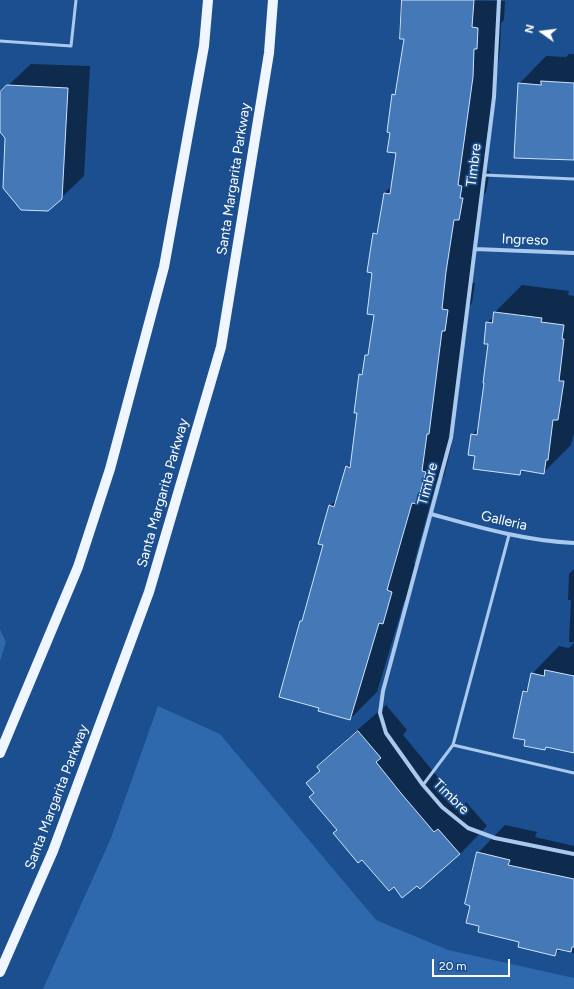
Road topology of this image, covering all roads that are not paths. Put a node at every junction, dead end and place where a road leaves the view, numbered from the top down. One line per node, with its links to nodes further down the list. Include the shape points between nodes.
1 (76, 0): 5 (lane, via 71,46)
2 (208, 0): 14 (main road, via 204,46 164,266 110,470 78,567)
3 (273, 0): 18 (main road, Santa Margarita Parkway, via 269,53 221,347 149,592 53,851)
4 (499, 0): 6 (street, Timbre, via 494,97)
5 (0, 41)
6 (484, 175): 7 (lane); 8 (street, Timbre)
7 (574, 179)
8 (474, 249): 9 (street, Ingreso); 10 (street, Timbre, via 451,438)
9 (574, 253)
10 (431, 514): 11 (street, Galleria); 16 (street, Timbre, via 383,691 380,713 386,733)
11 (510, 535): 12 (street, Galleria); 13 (lane)
12 (574, 543)
13 (454, 745): 15 (lane); 16 (lane)
14 (0, 753)
15 (574, 773)
16 (423, 785): 17 (street, Timbre, via 442,807 468,828 495,838)
17 (574, 854)
18 (0, 972)

